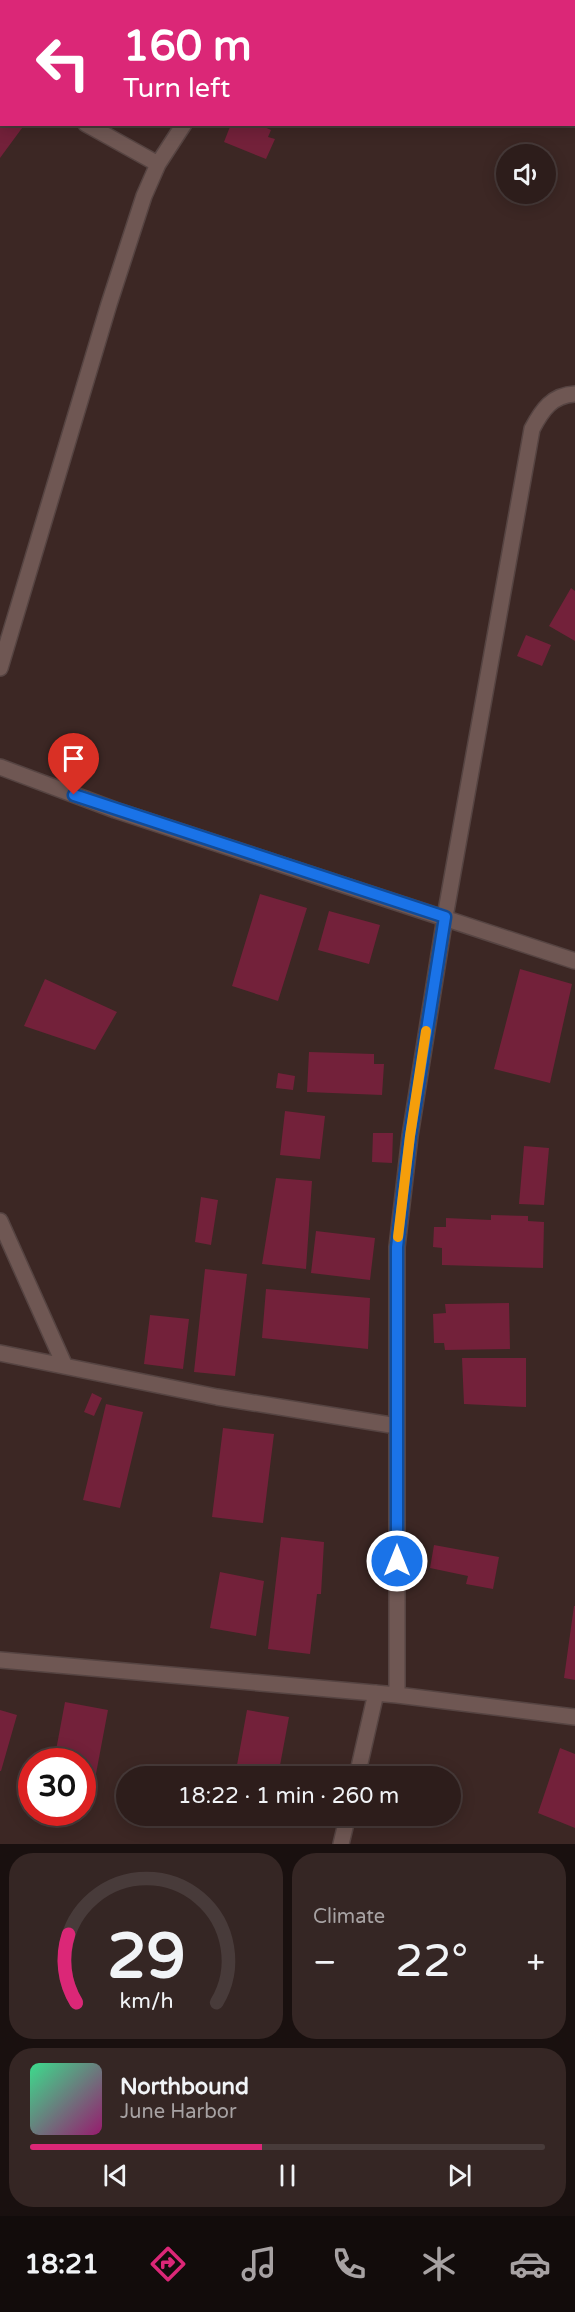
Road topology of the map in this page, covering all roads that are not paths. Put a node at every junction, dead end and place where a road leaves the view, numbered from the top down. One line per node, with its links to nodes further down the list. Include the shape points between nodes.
1 (90, 126): 3 (street)
2 (183, 126): 3 (street)
3 (158, 164): 5 (street, via 109,304)
4 (575, 394): 7 (street, via 565,394 549,403 532,429)
5 (0, 668)
6 (0, 766): 7 (street, via 115,810)
7 (445, 917): 8 (street); 12 (street, via 410,1136 397,1247)
8 (575, 961)
9 (0, 1221): 11 (street)
10 (0, 1353): 11 (street)
11 (64, 1365): 12 (street, via 217,1397)
12 (397, 1426): 15 (street)
13 (0, 1660): 14 (street)
14 (376, 1693): 15 (street); 17 (street)
15 (398, 1695): 16 (street)
16 (575, 1717)
17 (359, 1766)
18 (345, 1826): 19 (street)
19 (341, 1844)

